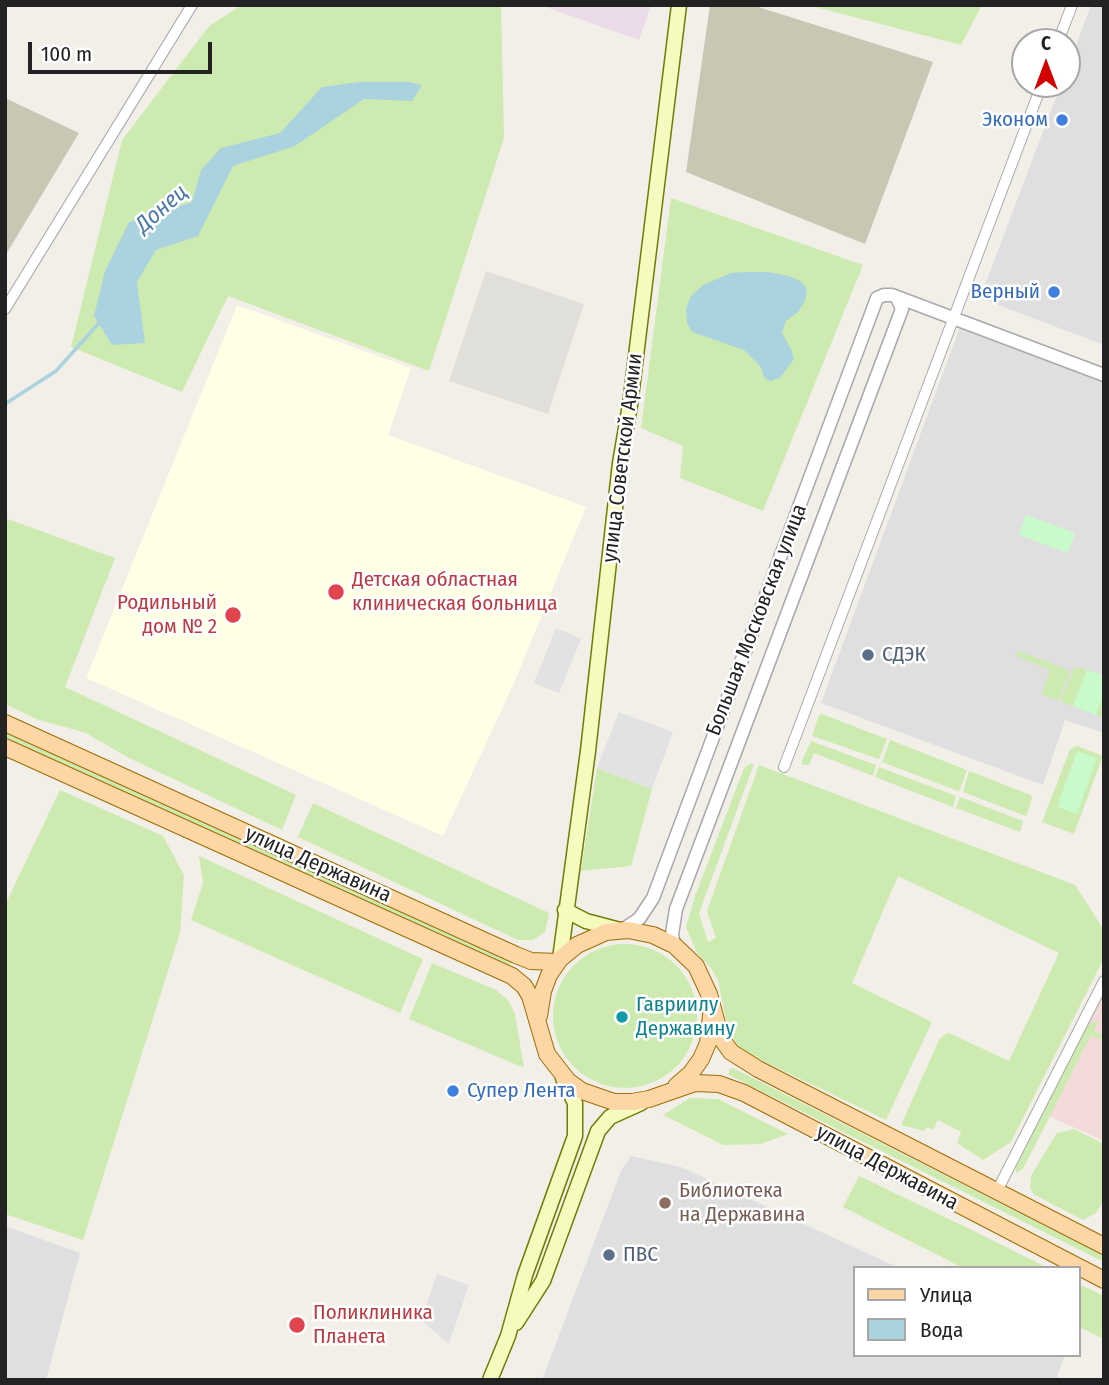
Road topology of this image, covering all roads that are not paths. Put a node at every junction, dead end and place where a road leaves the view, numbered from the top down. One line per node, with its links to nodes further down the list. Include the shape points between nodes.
1 (192, 5): 7 (street)
2 (679, 5): 13 (main road, улица Советской Армии)
3 (1072, 5): 4 (street)
4 (1063, 28)
5 (1037, 98): 8 (street)
6 (900, 303): 8 (street); 14 (street, Большая Московская улица, via 884,295 877,298 653,898 639,919); 15 (street, Большая Московская улица, via 676,909)
7 (5, 309)
8 (953, 318): 9 (street); 12 (street)
9 (1104, 375)
10 (5, 723): 16 (main road, улица Державина, via 516,955 531,961)
11 (5, 747): 19 (main road, улица Державина, via 512,976 530,996)
12 (783, 767)
13 (565, 910): 14 (main road); 16 (main road, улица Советской Армии)
14 (621, 930): 15 (main road, улица Державина, via 653,934); 16 (main road, улица Державина, via 590,937)
15 (674, 945): 18 (main road, улица Державина, via 696,966)
16 (559, 960): 19 (main road, улица Державина, via 539,1006)
17 (1104, 981): 22 (street)
18 (712, 1009): 21 (main road, улица Державина, via 701,1059 691,1073); 22 (main road, улица Державина, via 731,1052)
19 (542, 1039): 20 (main road, улица Державина)
20 (556, 1068): 21 (main road, улица Державина, via 582,1091 598,1098 632,1102); 27 (main road, via 575,1103 575,1136)
21 (657, 1096): 24 (main road, улица Державина, via 695,1083 719,1084 744,1093); 27 (main road, via 610,1117 598,1131 542,1281)
22 (997, 1191): 23 (main road, улица Державина)
23 (1104, 1246)
24 (1077, 1266)
25 (1081, 1268): 26 (main road, улица Державина)
26 (1104, 1280)
27 (508, 1336): 28 (main road)
28 (490, 1380)

